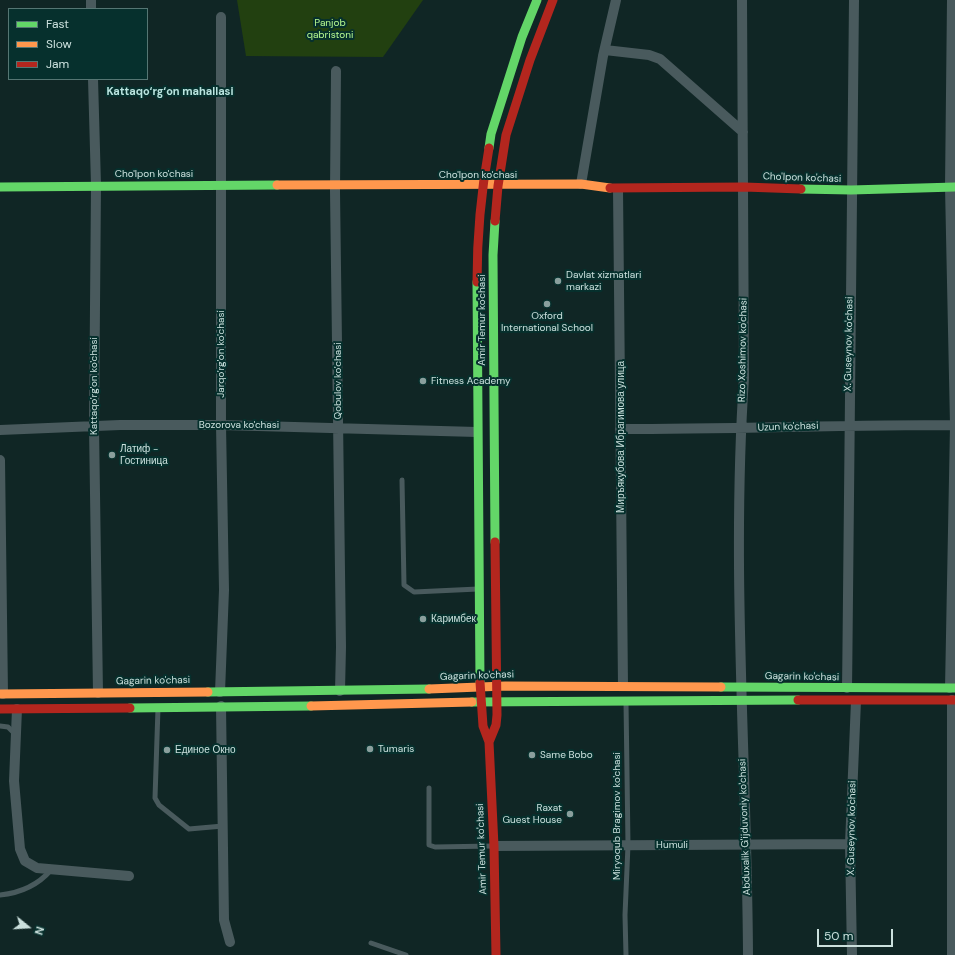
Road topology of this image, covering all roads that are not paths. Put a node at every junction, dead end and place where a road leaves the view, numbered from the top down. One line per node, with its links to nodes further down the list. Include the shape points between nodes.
1 (537, 0): 16 (main road, Amir Temur ko'chasi, via 522,37 491,134)
2 (553, 0): 17 (main road, Amir Temur ko'chasi, via 506,135)
3 (616, 0): 8 (street)
4 (742, 0): 11 (street, Rizo Xoshimov ko'chasi)
5 (854, 0): 22 (street, X. Guseynov ko'chasi)
6 (952, 0): 20 (street)
7 (221, 16): 14 (street, Jarqo'rg'on ko'chasi)
8 (605, 50): 11 (street, via 660,58); 12 (street)
9 (336, 72): 15 (street, Qobulov ko'chasi)
10 (93, 80): 13 (street, Kattaqo'rg'on ko'chasi)
11 (743, 132): 19 (street, Rizo Xoshimov ko'chasi)
12 (581, 184): 17 (main road, Cho'lpon ko'chasi); 21 (main road, Cho'lpon ko'chasi)
13 (96, 185): 14 (main road, Cho'lpon ko'chasi); 18 (main road, Cho'lpon ko'chasi); 27 (street, Kattaqo'rg'on ko'chasi)
14 (220, 186): 15 (main road, Cho'lpon ko'chasi); 23 (street, Jarqo'rg'on ko'chasi)
15 (335, 186): 16 (main road, Cho'lpon ko'chasi); 26 (street, Qobulov ko'chasi)
16 (482, 186): 17 (main road, Cho'lpon ko'chasi); 31 (main road, Amir Temur ko'chasi, via 477,254)
17 (498, 186): 36 (main road, Amir Temur ko'chasi, via 492,255)
18 (0, 187)
19 (744, 187): 21 (main road, Cho'lpon ko'chasi); 22 (main road, Cho'lpon ko'chasi); 29 (street, Rizo Xoshimov ko'chasi, via 744,378)
20 (952, 187): 22 (main road, Cho'lpon ko'chasi); 25 (street)
21 (618, 189): 28 (street, Миръякубова Ибрагимова улица)
22 (851, 190): 24 (street, X. Guseynov ko'chasi)
23 (221, 425): 26 (street, Bozorova ko'chasi); 27 (street, Bozorova ko'chasi); 42 (street, Jarqo'rg'on ko'chasi, via 224,590)
24 (848, 425): 25 (street, Uzun ko'chasi); 29 (street, Uzun ko'chasi); 39 (street, X. Guseynov ko'chasi)
25 (955, 425): 40 (street)
26 (338, 426): 31 (street, Bozorova ko'chasi); 41 (street, Qobulov ko'chasi)
27 (94, 427): 30 (street, Bozorova ko'chasi); 43 (street, Kattaqo'rg'on ko'chasi)
28 (620, 429): 29 (street, Uzun ko'chasi); 37 (street, Миръякубова Ибрагимова улица)
29 (740, 429): 38 (street, Rizo Xoshimov ko'chasi)
30 (0, 430)
31 (477, 432): 34 (main road, Amir Temur ko'chasi)
32 (0, 460): 44 (street)
33 (402, 480): 34 (lane, via 404,585 414,592)
34 (479, 589): 35 (main road, Amir Temur ko'chasi)
35 (480, 686): 36 (main road, Gagarin ko'chasi); 41 (main road, Gagarin ko'chasi); 49 (main road, Amir Temur ko'chasi)
36 (496, 686): 37 (main road, Gagarin ko'chasi); 50 (main road, Amir Temur ko'chasi)
37 (623, 686): 38 (main road, Gagarin ko'chasi)
38 (740, 688): 39 (main road, Gagarin ko'chasi); 45 (street, Rizo Xoshimov ko'chasi)
39 (847, 688): 40 (main road, Gagarin ko'chasi)
40 (953, 688)
41 (340, 691): 42 (main road, Gagarin ko'chasi)
42 (220, 692): 43 (main road, Gagarin ko'chasi)
43 (98, 693): 44 (main road, Gagarin ko'chasi)
44 (2, 694)
45 (741, 700): 47 (main road); 48 (main road); 63 (street, Abduxalik G'ijduvoniy ko'chasi)
46 (954, 700): 48 (main road); 61 (street)
47 (626, 701): 50 (main road); 62 (lane, Miryoqub Bragimov ko'chasi)
48 (856, 701): 60 (street, X. Guseynov ko'chasi)
49 (482, 702): 50 (main road); 51 (main road); 57 (main road, Amir Temur ko'chasi, via 483,726)
50 (497, 702): 57 (main road, Amir Temur ko'chasi, via 496,725)
51 (221, 706): 52 (main road); 59 (street)
52 (158, 707): 54 (main road); 59 (lane, via 155,798 159,805 189,829)
53 (0, 709): 54 (main road)
54 (17, 709): 56 (street)
55 (0, 726): 56 (lane)
56 (16, 734): 65 (street, via 14,781 22,855 31,866)
57 (489, 742): 64 (main road, Amir Temur ko'chasi)
58 (429, 788): 64 (lane, via 429,845 435,848)
59 (223, 826): 68 (street, via 224,920)
60 (850, 844): 63 (street, Humuli); 74 (street, X. Guseynov ko'chasi)
61 (954, 844): 75 (street)
62 (628, 845): 63 (street, Humuli); 64 (street, Humuli); 72 (lane, Miryoqub Bragimov ko'chasi)
63 (747, 845): 73 (street, Abduxalik G'ijduvoniy ko'chasi)
64 (494, 846): 71 (main road, Amir Temur ko'chasi)
65 (51, 870): 66 (street); 67 (lane, via 42,881 15,894)
66 (129, 876)
67 (0, 895)
68 (230, 942)
69 (371, 943): 70 (lane)
70 (406, 955)
71 (496, 955)
72 (626, 955)
73 (748, 955)
74 (852, 955)
75 (952, 955)

